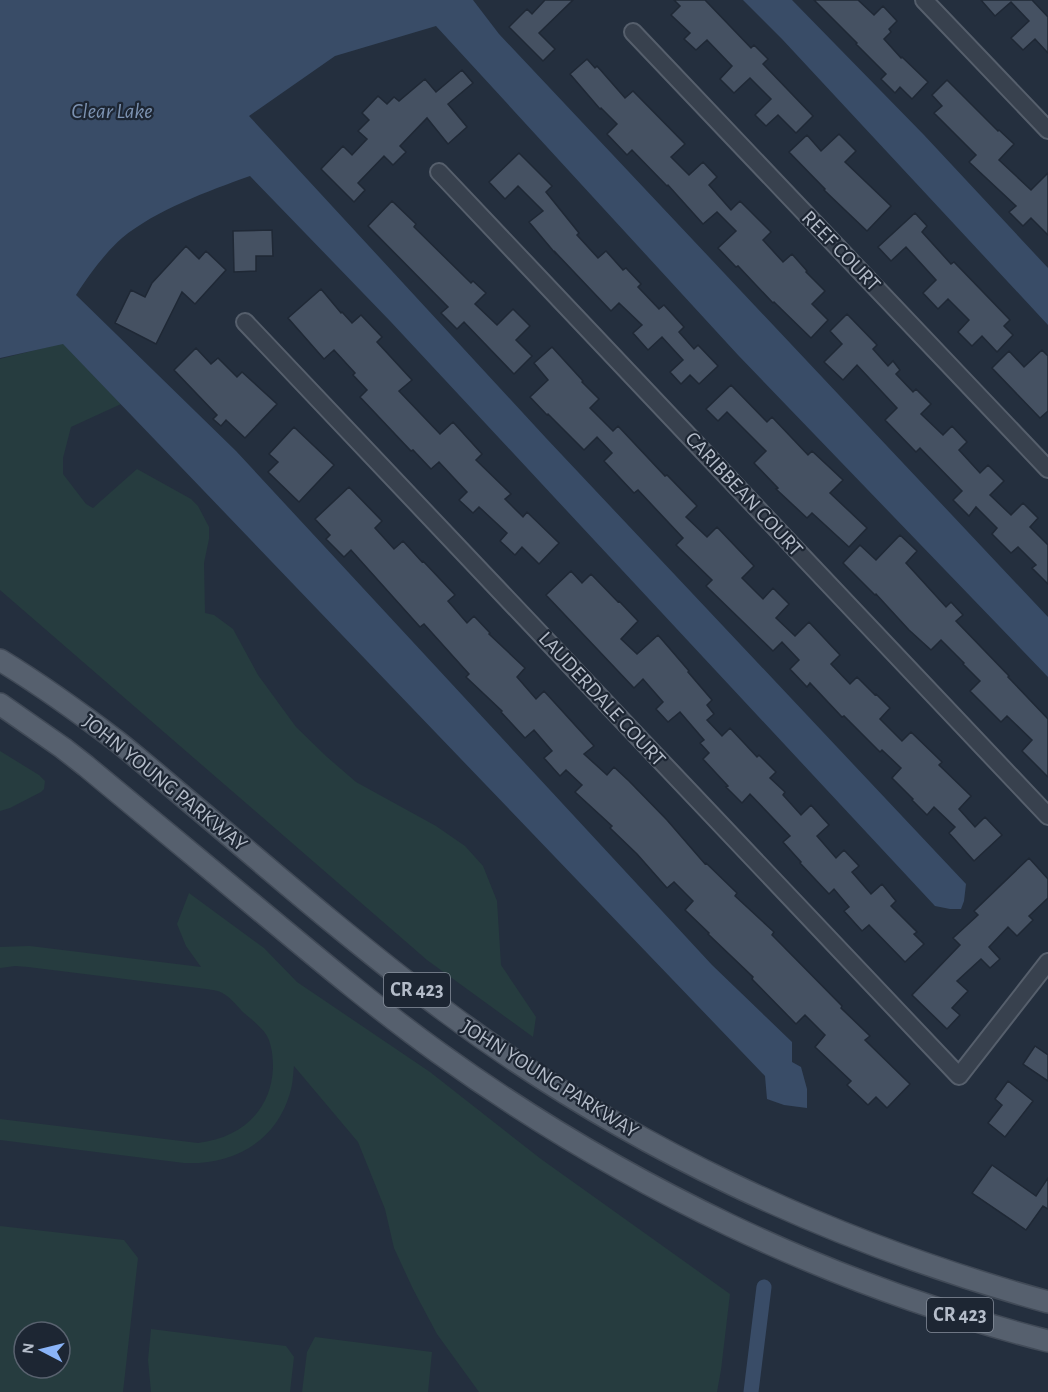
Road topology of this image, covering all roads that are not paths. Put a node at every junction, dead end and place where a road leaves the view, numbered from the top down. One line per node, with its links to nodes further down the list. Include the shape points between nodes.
1 (924, 0): 3 (street)
2 (633, 32): 6 (street, REEF COURT)
3 (1048, 130)
4 (439, 172): 9 (street, CARIBBEAN COURT)
5 (245, 322): 10 (street, LAUDERDALE COURT, via 959,1076)
6 (1048, 469)
7 (0, 660): 11 (main road, JOHN YOUNG PARKWAY / CR 423, via 120,743 341,930 446,1012 563,1091 666,1151 803,1217 951,1273)
8 (0, 704): 12 (main road, JOHN YOUNG PARKWAY / CR 423, via 86,766 375,1006 479,1081 569,1139 636,1178 788,1251 889,1291)
9 (1048, 816)
10 (1048, 962)
11 (1048, 1302)
12 (1048, 1341)

